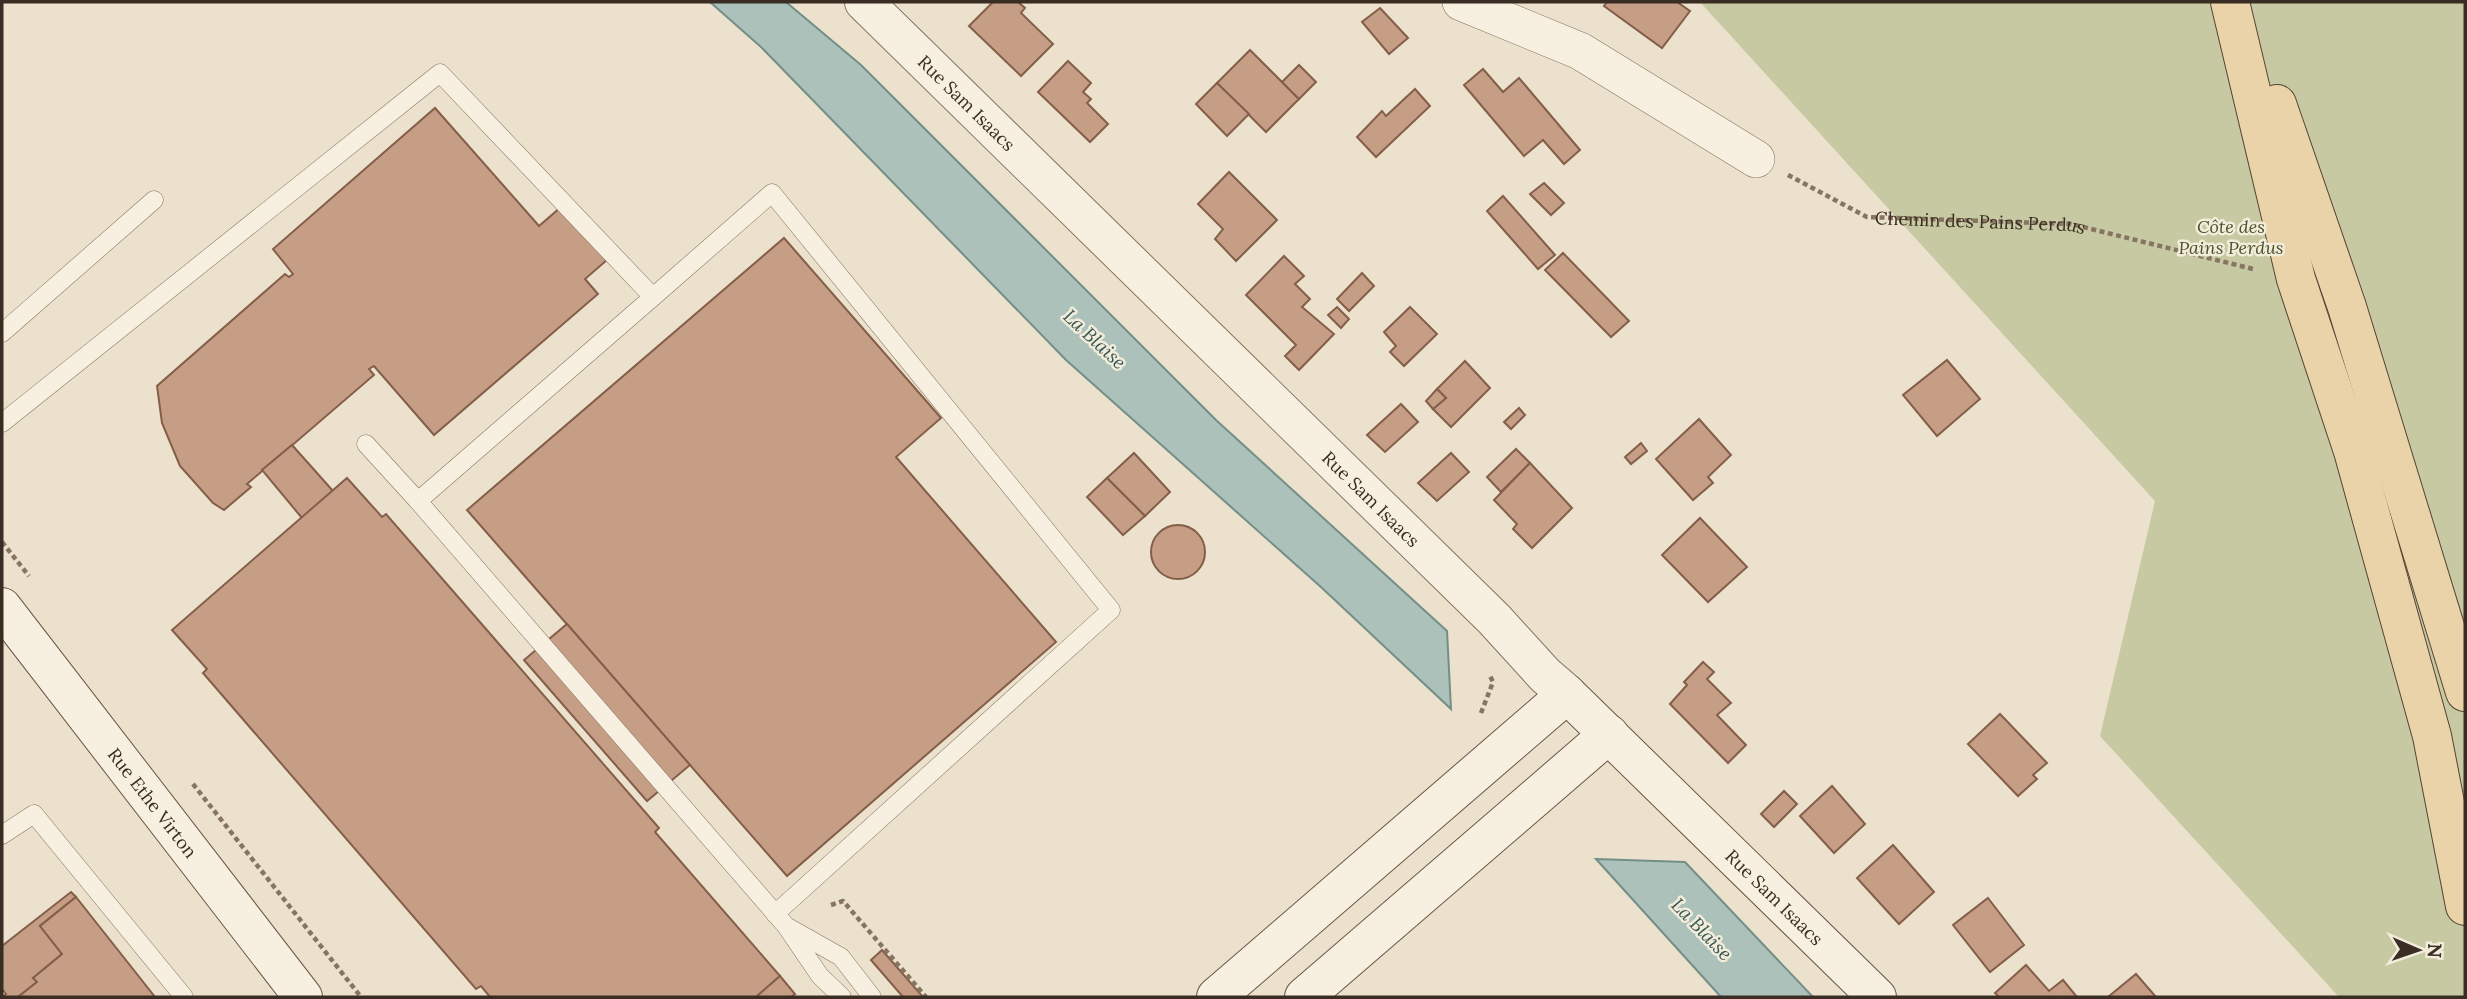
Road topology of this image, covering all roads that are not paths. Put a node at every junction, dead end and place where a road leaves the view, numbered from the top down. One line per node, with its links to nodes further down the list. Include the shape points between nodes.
1 (863, 2): 14 (main road, Rue Sam Isaacs)
2 (1461, 2): 5 (street, via 1580,51)
3 (2230, 2): 17 (main road, via 2296,279 2353,451 2432,736)
4 (2241, 2): 13 (main road, via 2347,307)
5 (1756, 159)
6 (154, 200): 8 (lane)
7 (653, 296): 9 (lane, via 440,74); 11 (lane); 18 (lane, via 772,193 1111,610)
8 (2, 333)
9 (2, 423)
10 (366, 444): 11 (lane)
11 (418, 501): 18 (lane)
12 (2, 607): 20 (main road, Rue Ethe Virton)
13 (2465, 692)
14 (1567, 694): 15 (main road, Rue Sam Isaacs); 23 (main road)
15 (1609, 734): 24 (main road); 25 (main road, Rue Sam Isaacs)
16 (2, 835): 19 (lane, via 34,814)
17 (2465, 906)
18 (780, 920): 21 (lane, via 820,976); 22 (lane, via 841,957)
19 (184, 997)
20 (303, 997)
21 (842, 997)
22 (872, 997)
23 (1216, 997)
24 (1304, 997)
25 (1877, 997)

